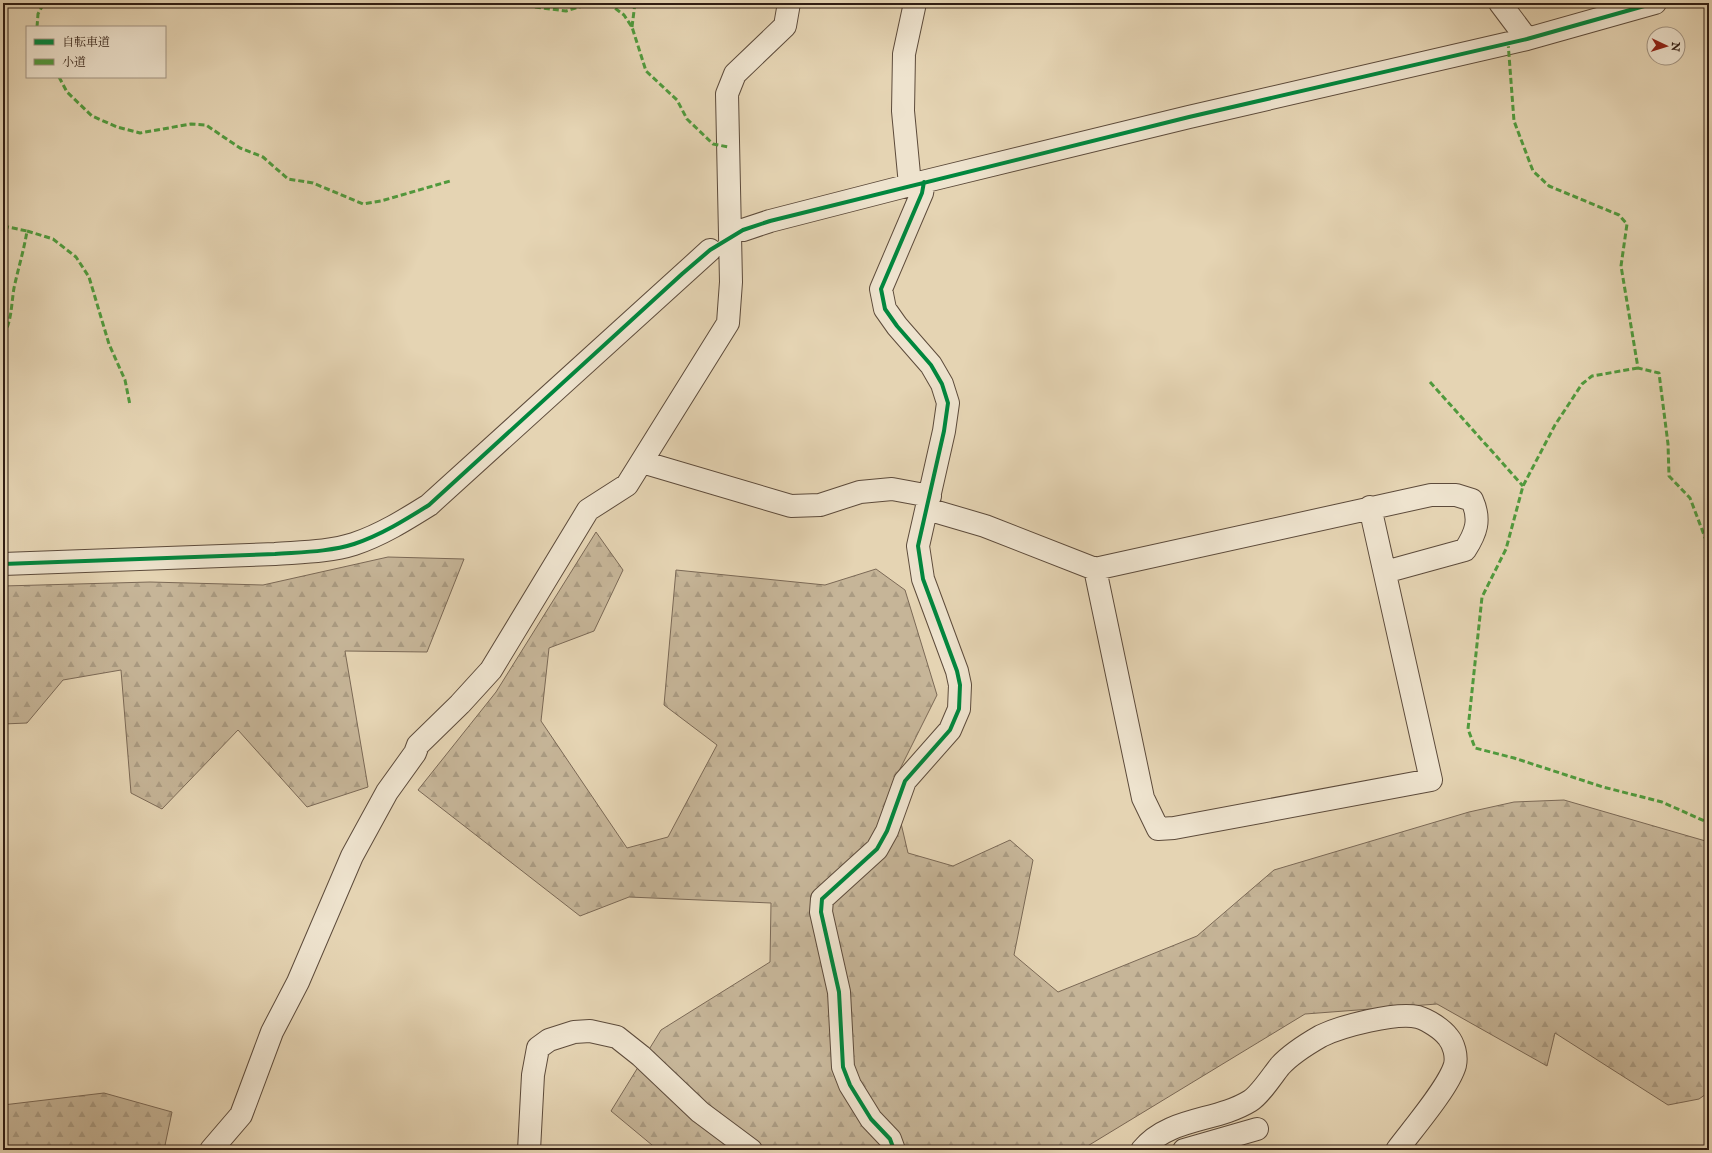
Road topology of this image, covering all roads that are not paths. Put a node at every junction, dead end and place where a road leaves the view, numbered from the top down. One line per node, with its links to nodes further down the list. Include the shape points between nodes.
1 (789, 3): 9 (street, via 785,26 735,74 727,94 731,282 728,323)
2 (915, 3): 6 (street, via 904,54 903,111)
3 (1500, 3): 5 (street)
4 (1655, 3): 5 (street)
5 (1527, 39): 6 (street)
6 (917, 183): 7 (street); 10 (street, via 922,193 881,288 885,309 931,365 942,384 948,403)
7 (743, 230)
8 (710, 250): 12 (street, via 429,506 390,530 353,544 304,552)
9 (642, 462): 10 (street, via 791,506 820,505 860,492 892,489); 16 (street, via 626,485 588,510 491,670 418,745 387,792 352,856 298,982 272,1032 241,1115)
10 (928, 503): 13 (street); 19 (street, via 918,546 920,562 923,579 957,671 960,685 959,709 950,730 905,781 887,831 877,849 822,899 821,912 839,992 843,1067 850,1085 871,1119 890,1139)
11 (1370, 507): 13 (street); 14 (street); 14 (street, via 1431,494 1456,495 1472,500 1477,511 1475,533 1465,550)
12 (3, 564)
13 (1095, 569): 14 (street, via 1143,798 1158,829 1431,780)
14 (1385, 572)
15 (1258, 1129): 21 (street)
16 (211, 1150)
17 (529, 1150): 18 (street, via 533,1075 538,1048 549,1040 574,1032 590,1031 617,1037 700,1112)
18 (751, 1150)
19 (894, 1150)
20 (1142, 1150): 22 (street, via 1150,1140 1171,1128 1251,1101 1286,1059 1321,1036 1363,1022 1406,1016 1419,1017 1444,1031 1452,1042 1455,1065 1440,1091)
21 (1184, 1150)
22 (1397, 1150)

